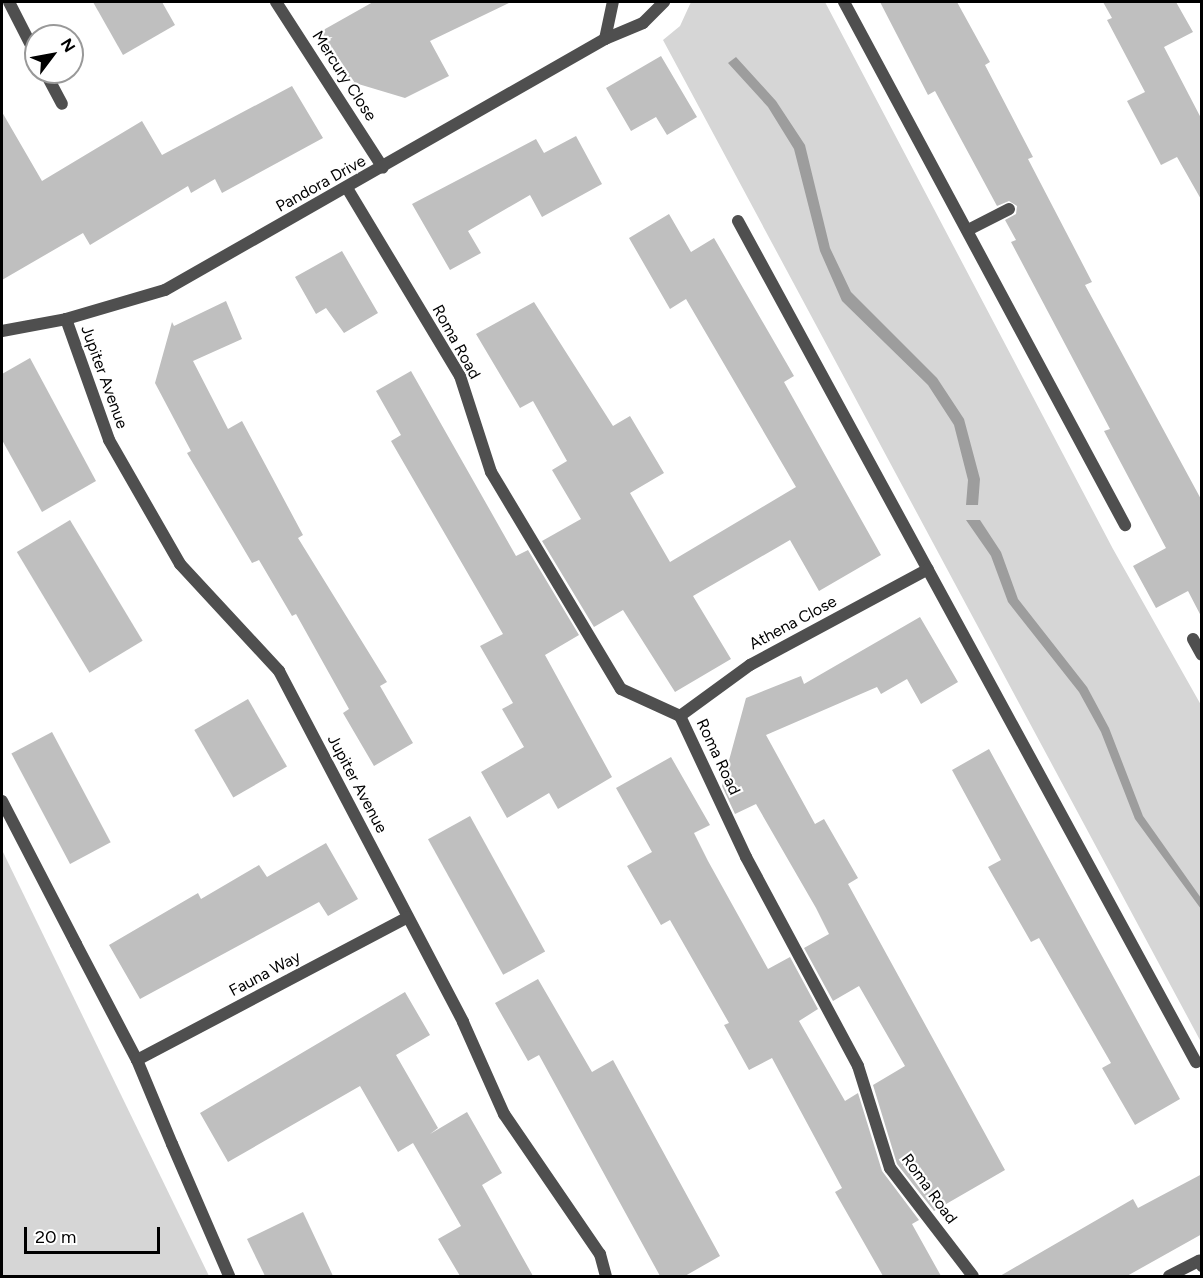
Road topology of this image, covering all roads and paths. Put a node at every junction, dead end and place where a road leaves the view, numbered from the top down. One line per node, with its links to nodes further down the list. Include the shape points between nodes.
1 (9, 2): 6 (street)
2 (276, 2): 10 (street, Mercury Close)
3 (613, 2): 7 (street)
4 (664, 2): 7 (street, Pandora Drive, via 643,23)
5 (844, 2): 14 (street)
6 (24, 31)
7 (605, 39): 10 (street, Pandora Drive)
8 (51, 84): 9 (street)
9 (62, 104)
10 (383, 168): 11 (street, Pandora Drive)
11 (348, 188): 15 (street, Pandora Drive, via 165,290); 21 (street, Roma Road, via 460,376 491,472 621,689)
12 (1009, 209): 14 (street)
13 (738, 221): 18 (street)
14 (968, 230): 17 (street)
15 (66, 319): 16 (street, Pandora Drive); 23 (street, Jupiter Avenue, via 121,461 180,564 279,671)
16 (2, 332)
17 (1125, 525)
18 (928, 569): 21 (street, Athena Close, via 750,664); 25 (street)
19 (1193, 639): 20 (street)
20 (1202, 654)
21 (680, 716): 29 (street, Roma Road, via 746,857 858,1066 890,1168)
22 (2, 801): 24 (street)
23 (408, 917): 24 (street, Fauna Way); 28 (street, Jupiter Avenue, via 464,1022 504,1114 600,1254)
24 (137, 1060): 27 (street)
25 (1196, 1062)
26 (1200, 1264): 30 (street)
27 (229, 1276)
28 (606, 1276)
29 (973, 1276)
30 (1169, 1276)

